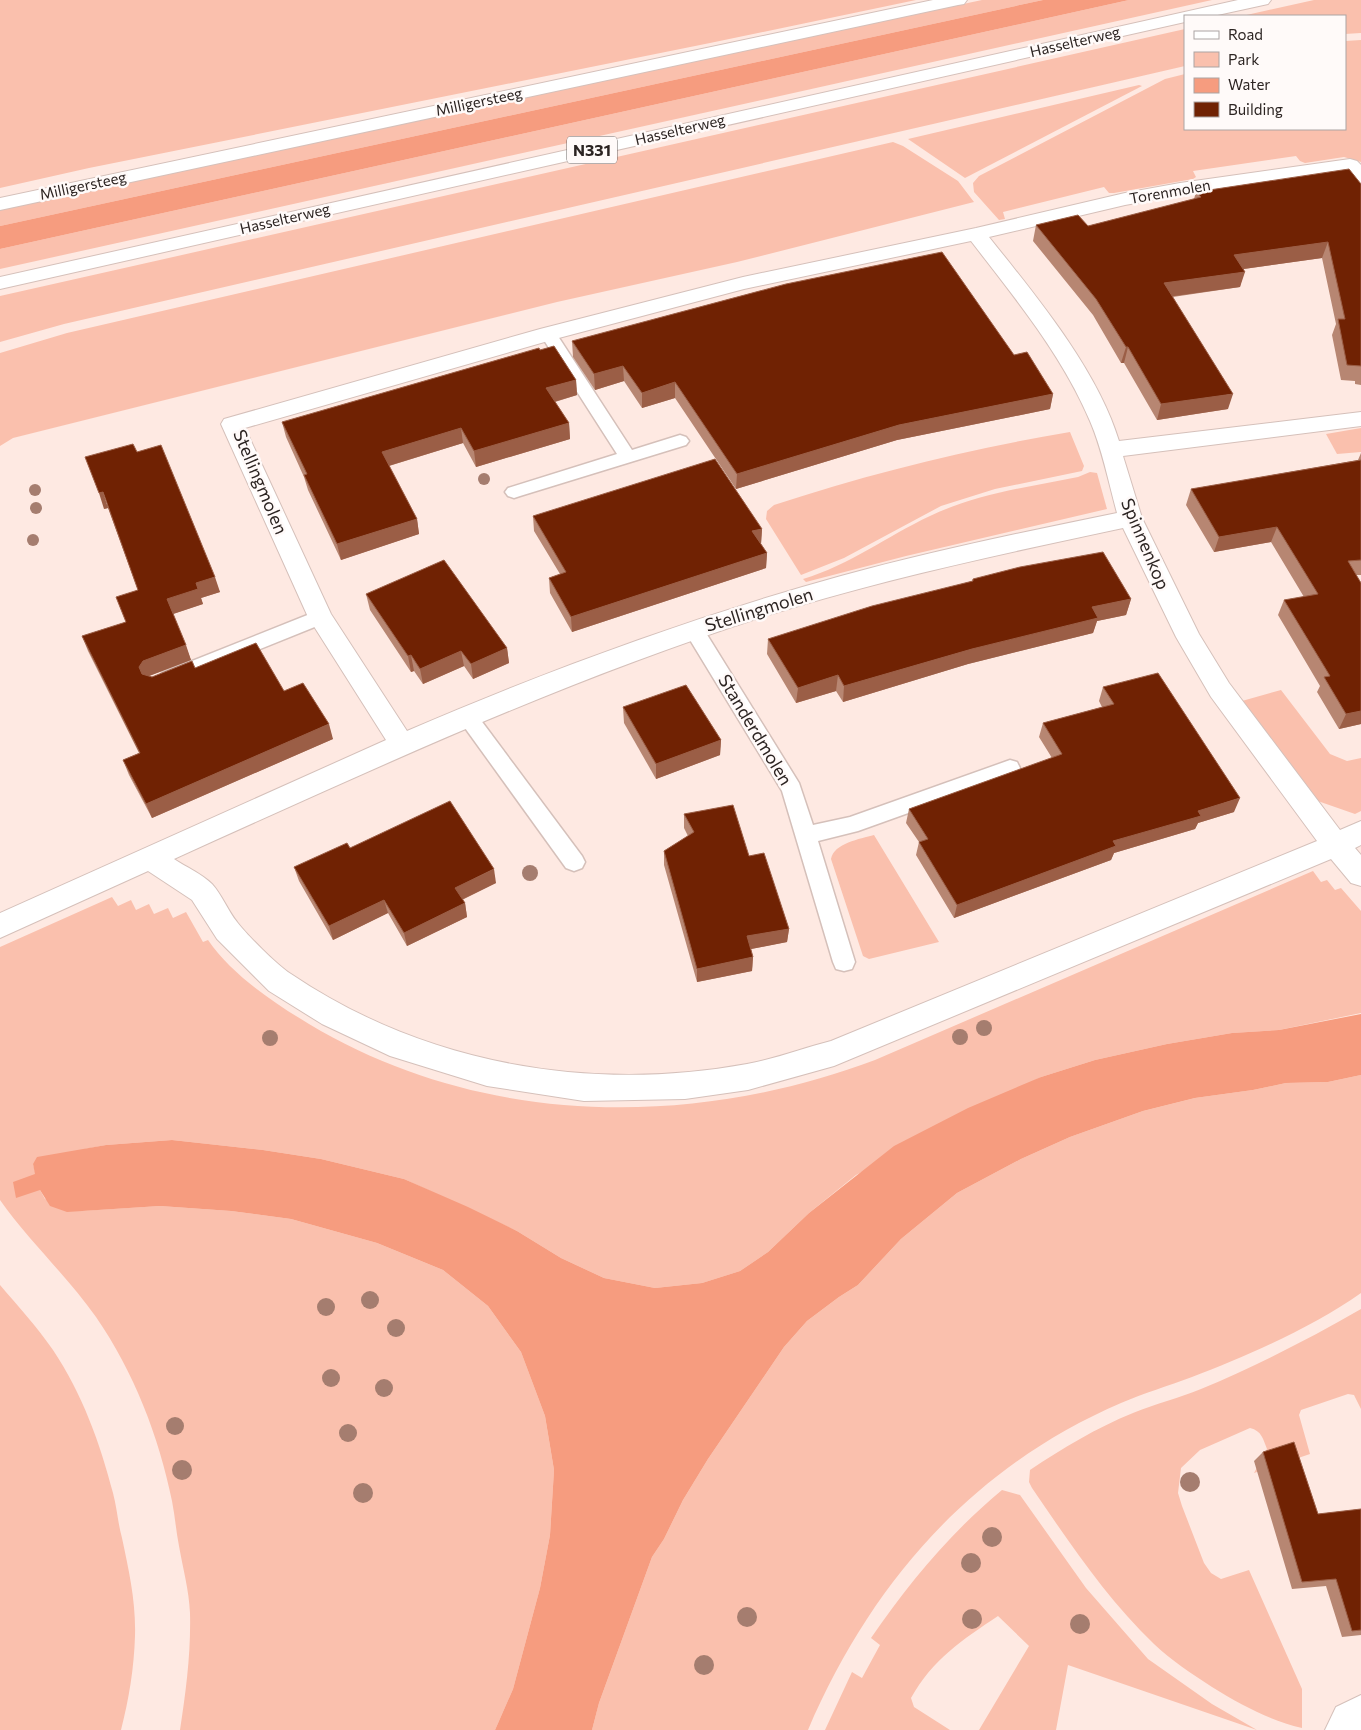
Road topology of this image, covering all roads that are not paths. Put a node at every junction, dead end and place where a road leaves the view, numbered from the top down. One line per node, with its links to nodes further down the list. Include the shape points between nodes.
1 (958, 0): 6 (street, Milligersteeg)
2 (1262, 0): 3 (street)
3 (1194, 15)
4 (1184, 17): 8 (street, Hasselterweg / N331)
5 (1361, 177): 7 (street, Torenmolen, via 1350,165 1180,189)
6 (0, 204)
7 (976, 234): 9 (street, Stellingmolen, via 743,283); 12 (street, Spinnenkop, via 1039,314 1073,367 1102,422)
8 (0, 282)
9 (548, 334): 13 (lane); 16 (street, Stellingmolen, via 232,424)
10 (1361, 420): 12 (street)
11 (680, 441): 13 (lane)
12 (1110, 450): 15 (street, Spinnenkop)
13 (628, 457): 14 (lane)
14 (514, 492)
15 (1130, 518): 17 (street, Stellingmolen, via 911,567); 24 (street, Spinnenkop, via 1188,637 1220,690)
16 (320, 617): 18 (lane); 20 (street, Stellingmolen)
17 (694, 630): 19 (street, Stellingmolen); 23 (lane, Standerdmolen, via 792,789)
18 (157, 683)
19 (467, 716): 20 (street, Stellingmolen); 26 (lane)
20 (402, 744): 25 (street, Stellingmolen)
21 (1010, 768): 23 (lane, via 851,825)
22 (1361, 832): 24 (street)
23 (806, 835): 29 (lane, Standerdmolen)
24 (1336, 845): 25 (street, via 834,1053 748,1077 703,1084 584,1088 487,1073 400,1047 332,1015 279,982 227,931 202,892); 27 (street, Spinnenkop)
25 (150, 858): 28 (street, Stellingmolen)
26 (574, 862)
27 (1361, 875)
28 (0, 926)
29 (844, 962)
30 (1361, 1714): 31 (street, via 1349,1720)
31 (1344, 1730)

